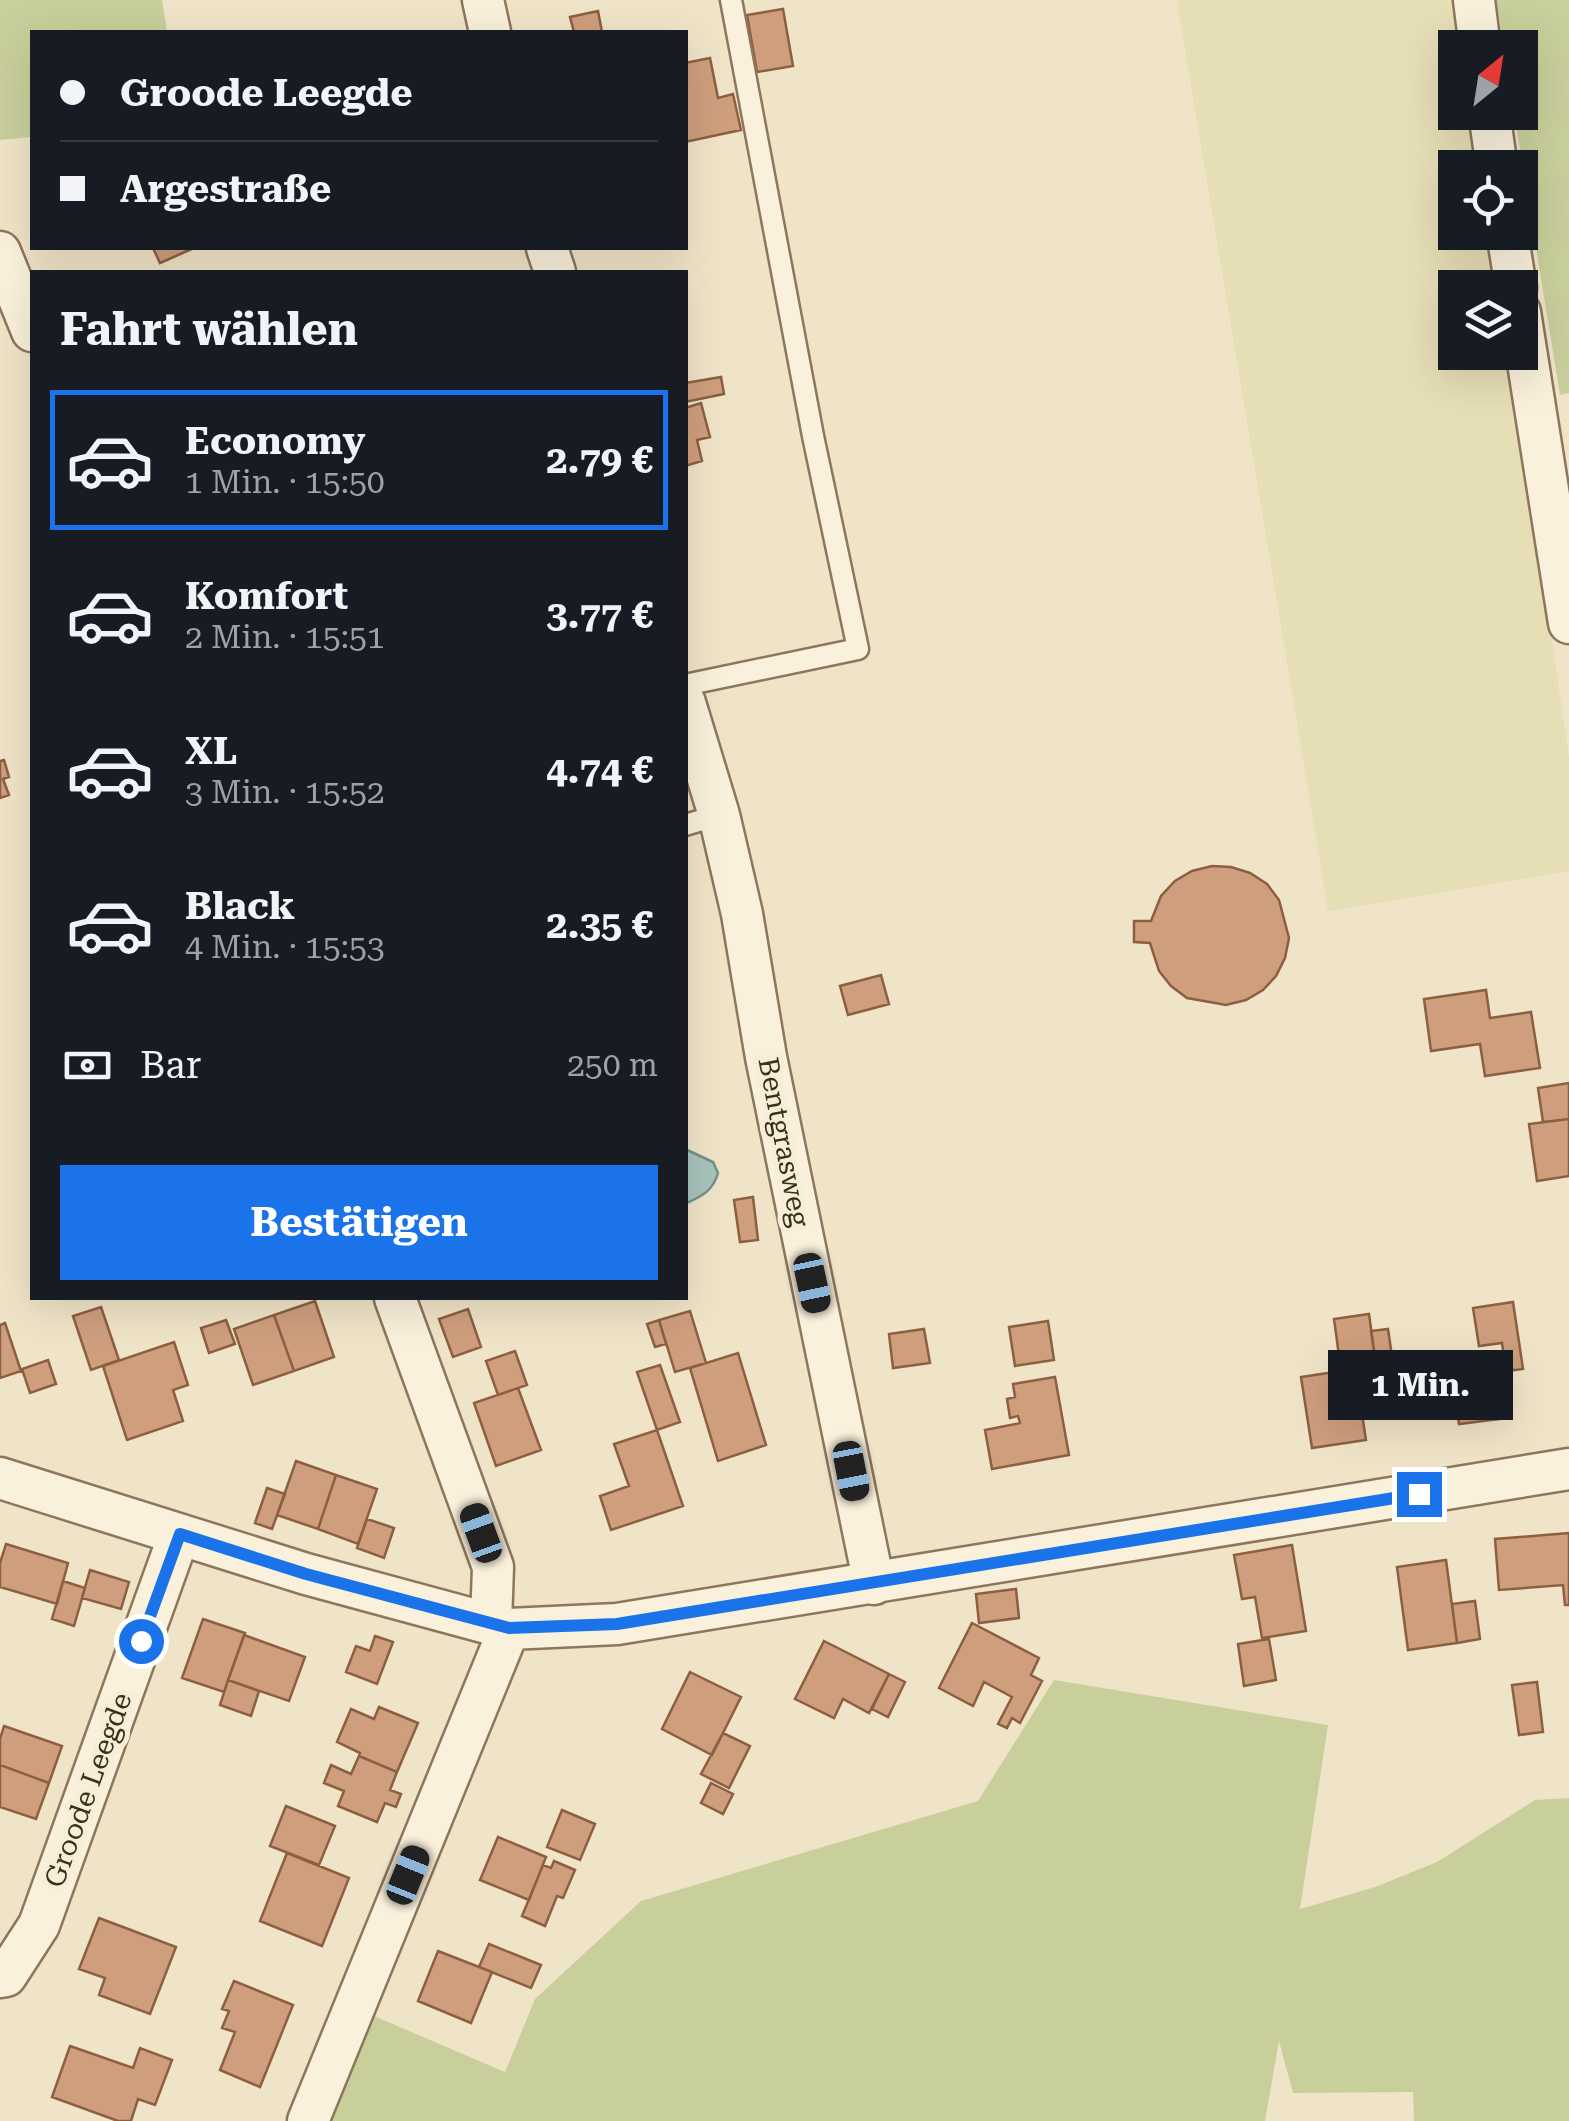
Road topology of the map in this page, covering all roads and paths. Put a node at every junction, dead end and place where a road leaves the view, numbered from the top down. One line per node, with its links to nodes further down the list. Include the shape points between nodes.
1 (483, 0): 4 (street)
2 (731, 0): 10 (lane, via 858,648)
3 (1474, 0): 5 (street)
4 (490, 30)
5 (1478, 30)
6 (0, 252): 7 (street)
7 (30, 326)
8 (1529, 370): 9 (street)
9 (1569, 622)
10 (688, 684)
11 (688, 724): 12 (street, Bentgrasweg)
12 (702, 820): 17 (street, Bentgrasweg, via 742,914)
13 (397, 1300): 18 (street, via 493,1567)
14 (1569, 1469): 17 (street)
15 (0, 1478): 16 (street)
16 (180, 1534): 18 (street); 19 (street, Groode Leegde, via 39,1925)
17 (874, 1584): 18 (street, via 617,1624)
18 (500, 1626): 20 (street)
19 (0, 1977)
20 (308, 2121)

